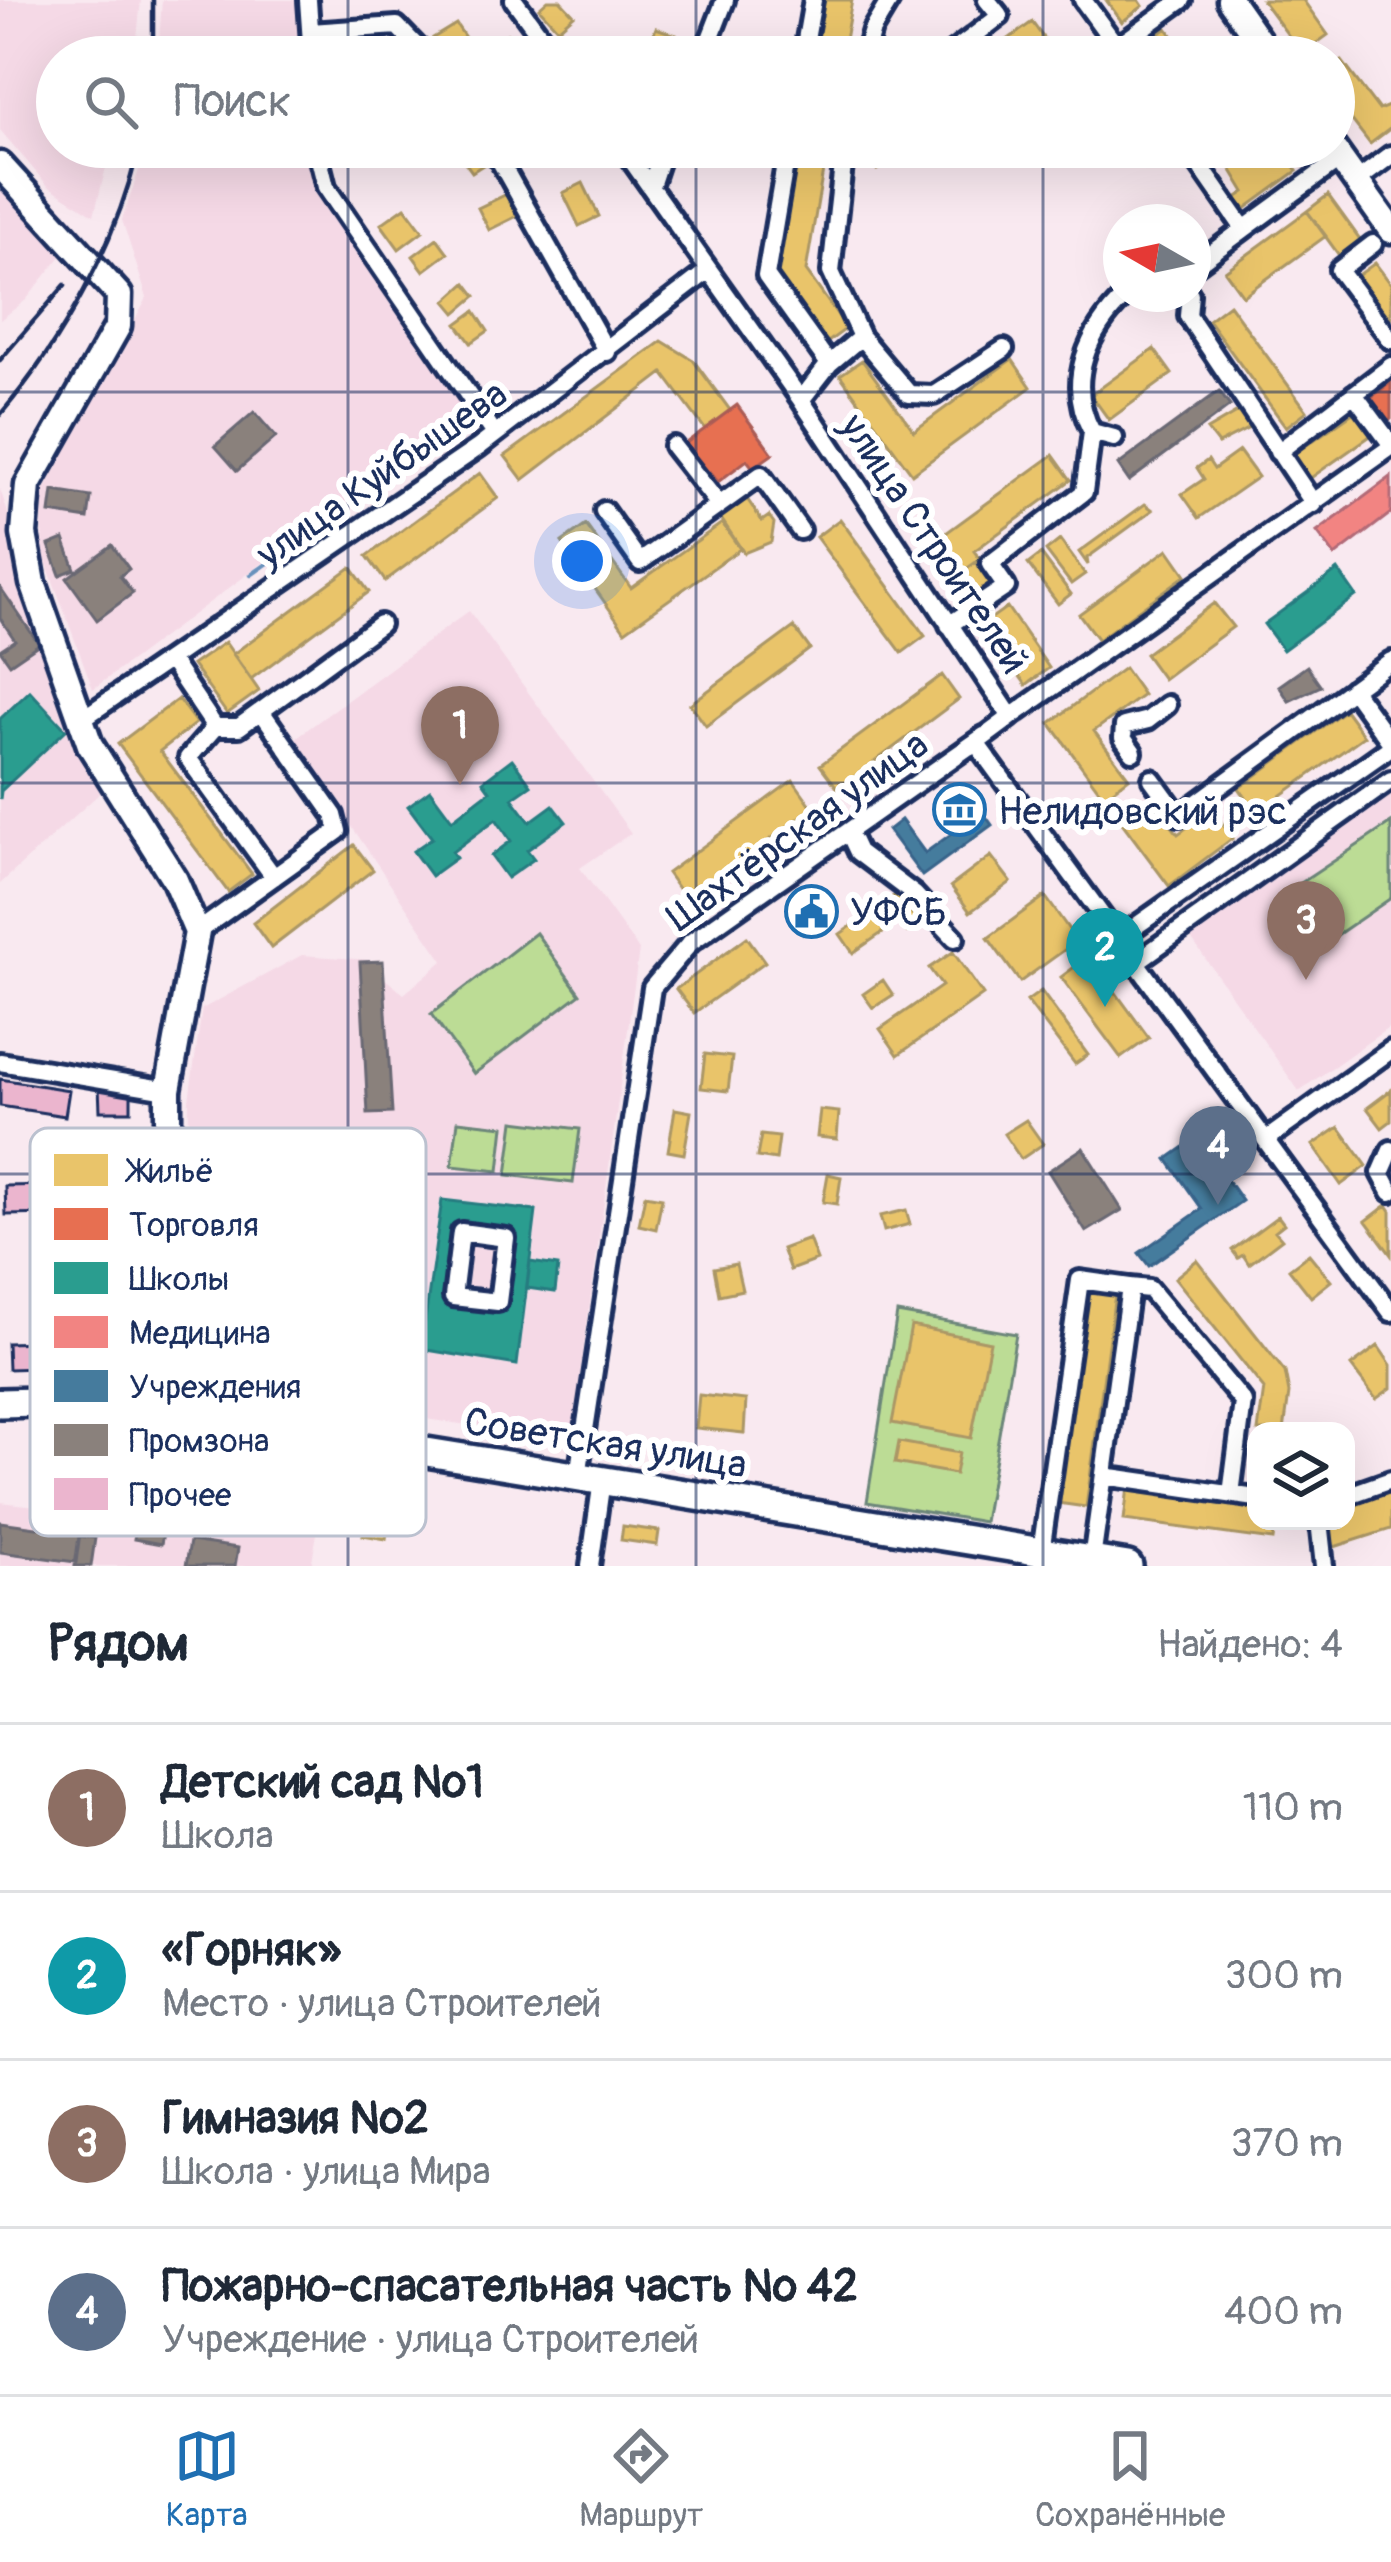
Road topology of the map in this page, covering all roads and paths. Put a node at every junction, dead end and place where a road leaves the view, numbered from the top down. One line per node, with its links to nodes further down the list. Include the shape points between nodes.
1 (308, 0): 10 (street)
2 (514, 0): 13 (street)
3 (725, 0): 14 (street)
4 (813, 0): 15 (street)
5 (890, 0): 16 (street)
6 (987, 0): 17 (street, via 1000,16)
7 (1083, 0): 18 (street)
8 (1182, 0): 19 (street)
9 (1230, 0): 20 (street)
10 (311, 32): 11 (street); 12 (street, via 397,26)
11 (311, 36)
12 (407, 36)
13 (541, 36)
14 (711, 36)
15 (809, 36)
16 (874, 36)
17 (974, 36)
18 (1109, 36)
19 (1140, 36)
20 (1255, 36)
21 (1391, 155): 32 (street)
22 (0, 165): 66 (street, via 119,296 118,326 28,485 27,556)
23 (321, 168): 49 (street, via 326,187)
24 (504, 168): 43 (street)
25 (638, 168): 33 (street, улица Строителей)
26 (657, 168): 33 (street)
27 (784, 168): 44 (street, via 766,276)
28 (843, 168): 40 (street, via 831,272)
29 (1202, 168): 34 (street)
30 (1318, 168): 34 (street)
31 (1346, 168): 32 (street)
32 (1355, 182): 35 (street)
33 (651, 186): 37 (street, улица Строителей)
34 (1244, 229): 36 (street)
35 (1382, 237): 41 (street, via 1339,270)
36 (1211, 254)
37 (709, 270): 43 (street, улица Куйбышева); 47 (street, улица Строителей)
38 (1112, 312): 48 (street, via 1078,378 1077,404)
39 (1188, 312): 53 (street)
40 (861, 337): 42 (street, via 909,394 934,395); 44 (street)
41 (1391, 340)
42 (1004, 349)
43 (608, 352): 49 (street, улица Куйбышева)
44 (829, 364): 47 (street)
45 (1391, 366): 46 (street)
46 (1354, 394): 52 (street); 53 (street)
47 (801, 400): 59 (street, улица Строителей)
48 (1092, 432): 50 (street); 59 (street, via 1084,492 990,564 1006,587)
49 (494, 434): 60 (street, улица Куйбышева)
50 (1114, 438)
51 (674, 446): 54 (street)
52 (1391, 446): 55 (street)
53 (1278, 452): 55 (street)
54 (716, 502): 56 (street, via 640,562); 57 (street, via 760,475)
55 (1314, 504): 65 (street)
56 (604, 512)
57 (800, 530)
58 (380, 624): 64 (street)
59 (949, 625): 65 (street, улица Строителей)
60 (170, 660): 66 (street, улица Куйбышева); 67 (street)
61 (1391, 661): 62 (street)
62 (1352, 689): 69 (street); 71 (street, via 1179,816)
63 (1167, 706): 70 (street, via 1124,726)
64 (260, 711): 67 (street, via 239,727); 74 (street, via 338,831)
65 (1011, 717): 68 (street, улица Строителей)
66 (82, 718): 75 (street)
67 (215, 727): 74 (street, via 188,758)
68 (976, 742): 73 (street, Шахтёрская улица); 77 (street)
69 (1391, 745): 77 (street)
70 (1133, 752)
71 (1152, 778)
72 (1391, 780): 78 (street)
73 (850, 835): 76 (street, via 858,852); 93 (street, Шахтёрская улица, via 691,942 652,988)
74 (274, 877): 75 (street)
75 (197, 932): 81 (street)
76 (955, 938)
77 (1119, 938): 78 (street)
78 (1136, 962): 83 (street)
79 (1391, 1050): 83 (street)
80 (0, 1062): 81 (street)
81 (168, 1090): 82 (street)
82 (168, 1128)
83 (1267, 1139): 88 (street)
84 (1391, 1150): 85 (street, via 1381,1173)
85 (1391, 1192)
86 (1130, 1287): 92 (street); 96 (street, via 1149,1289 1243,1402); 99 (street, via 1080,1280)
87 (454, 1297): 87 (street, via 461,1232 506,1238 498,1302)
88 (1391, 1312)
89 (30, 1402): 90 (main road, Советская улица)
90 (0, 1403)
91 (426, 1452): 93 (main road, Советская улица)
92 (1104, 1476): 96 (street); 100 (street)
93 (590, 1478): 99 (main road, Советская улица); 101 (street, Шахтёрская улица)
94 (1391, 1480): 95 (street)
95 (1355, 1493)
96 (1231, 1494): 97 (street)
97 (1247, 1497)
98 (1320, 1530): 103 (street)
99 (1041, 1552): 100 (main road, Советская улица)
100 (1092, 1560): 102 (main road, Советская улица)
101 (590, 1566)
102 (1128, 1566)
103 (1324, 1566)

